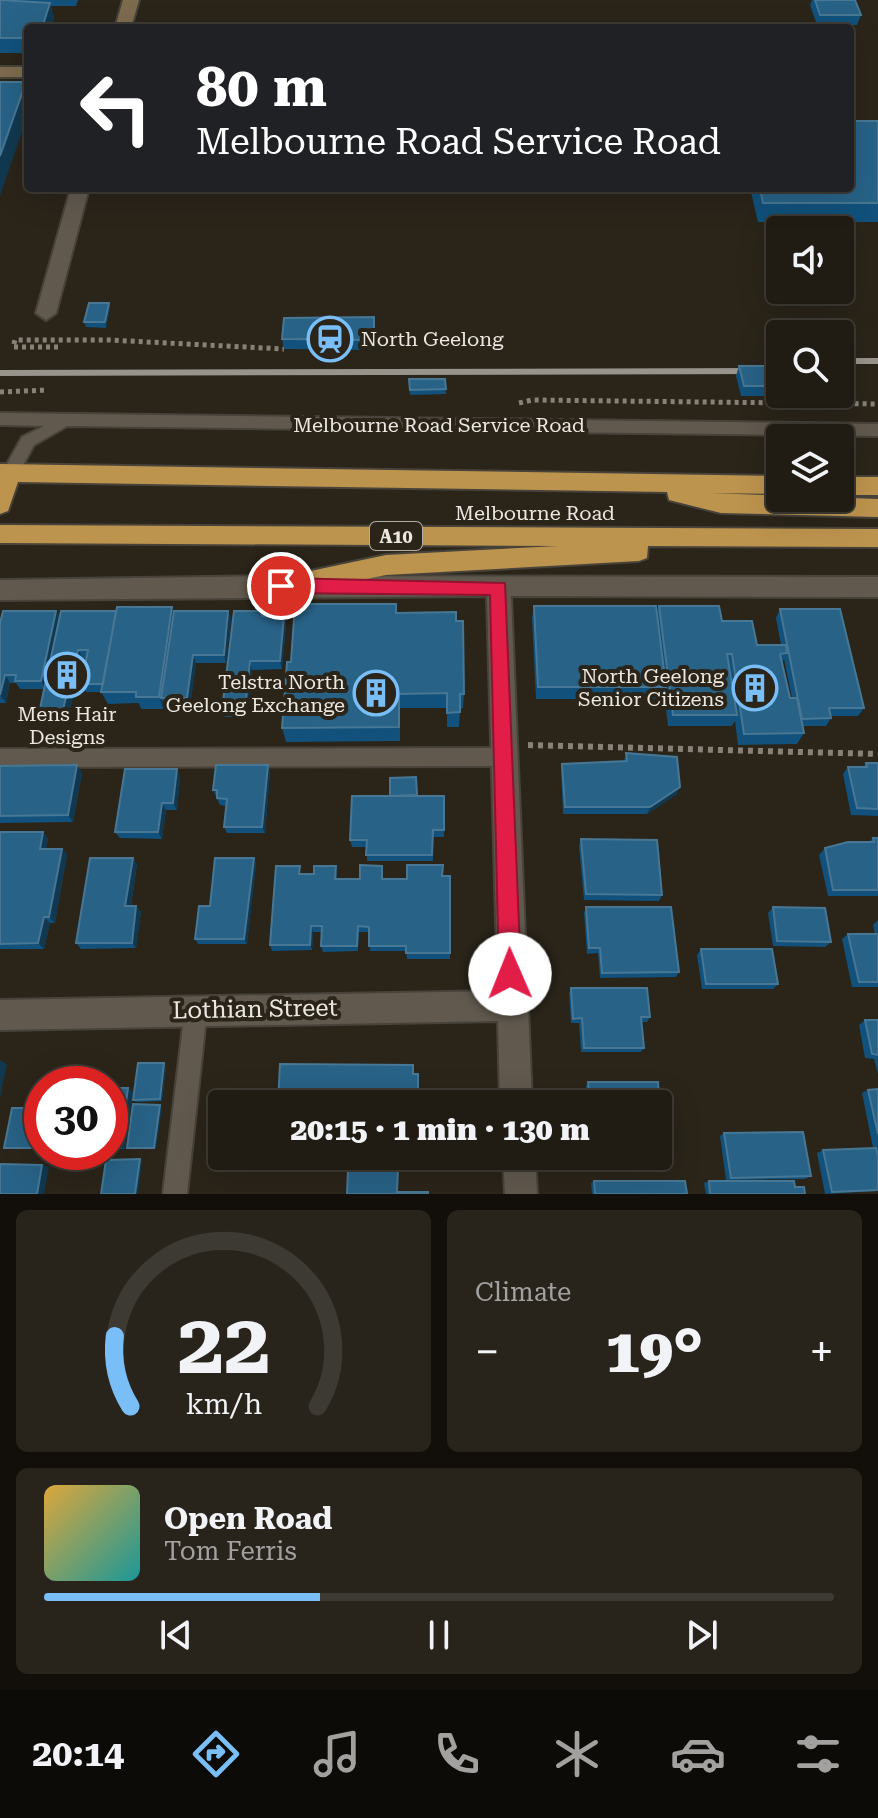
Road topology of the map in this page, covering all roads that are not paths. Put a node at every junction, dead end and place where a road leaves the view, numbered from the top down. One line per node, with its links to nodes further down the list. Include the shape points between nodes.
1 (131, 0): 2 (street)
2 (124, 24)
3 (0, 72): 4 (street)
4 (24, 72)
5 (79, 192): 6 (street)
6 (46, 313)
7 (0, 419): 8 (lane, Melbourne Road Service Road)
8 (74, 423): 9 (lane, Melbourne Road Service Road); 10 (lane, via 36,435)
9 (878, 430)
10 (5, 473): 11 (highway, Melbourne Road); 15 (highway)
11 (631, 483): 12 (highway, Melbourne Road); 16 (highway, via 721,504)
12 (766, 485)
13 (854, 486): 14 (highway)
14 (878, 486)
15 (0, 505)
16 (878, 508)
17 (0, 534): 18 (highway, Melbourne Road / A10)
18 (793, 538): 19 (highway, Melbourne Road / A10); 21 (highway, via 386,565)
19 (867, 538): 20 (highway)
20 (878, 554)
21 (281, 586): 23 (street); 24 (street)
22 (878, 587): 23 (street)
23 (499, 588): 25 (street)
24 (0, 590)
25 (504, 751): 26 (lane); 27 (street)
26 (0, 758)
27 (511, 1006): 28 (street, Lothian Street); 30 (street)
28 (196, 1009): 29 (street, Lothian Street); 32 (lane)
29 (0, 1015)
30 (515, 1090)
31 (520, 1170): 33 (street)
32 (175, 1194)
33 (521, 1194)

